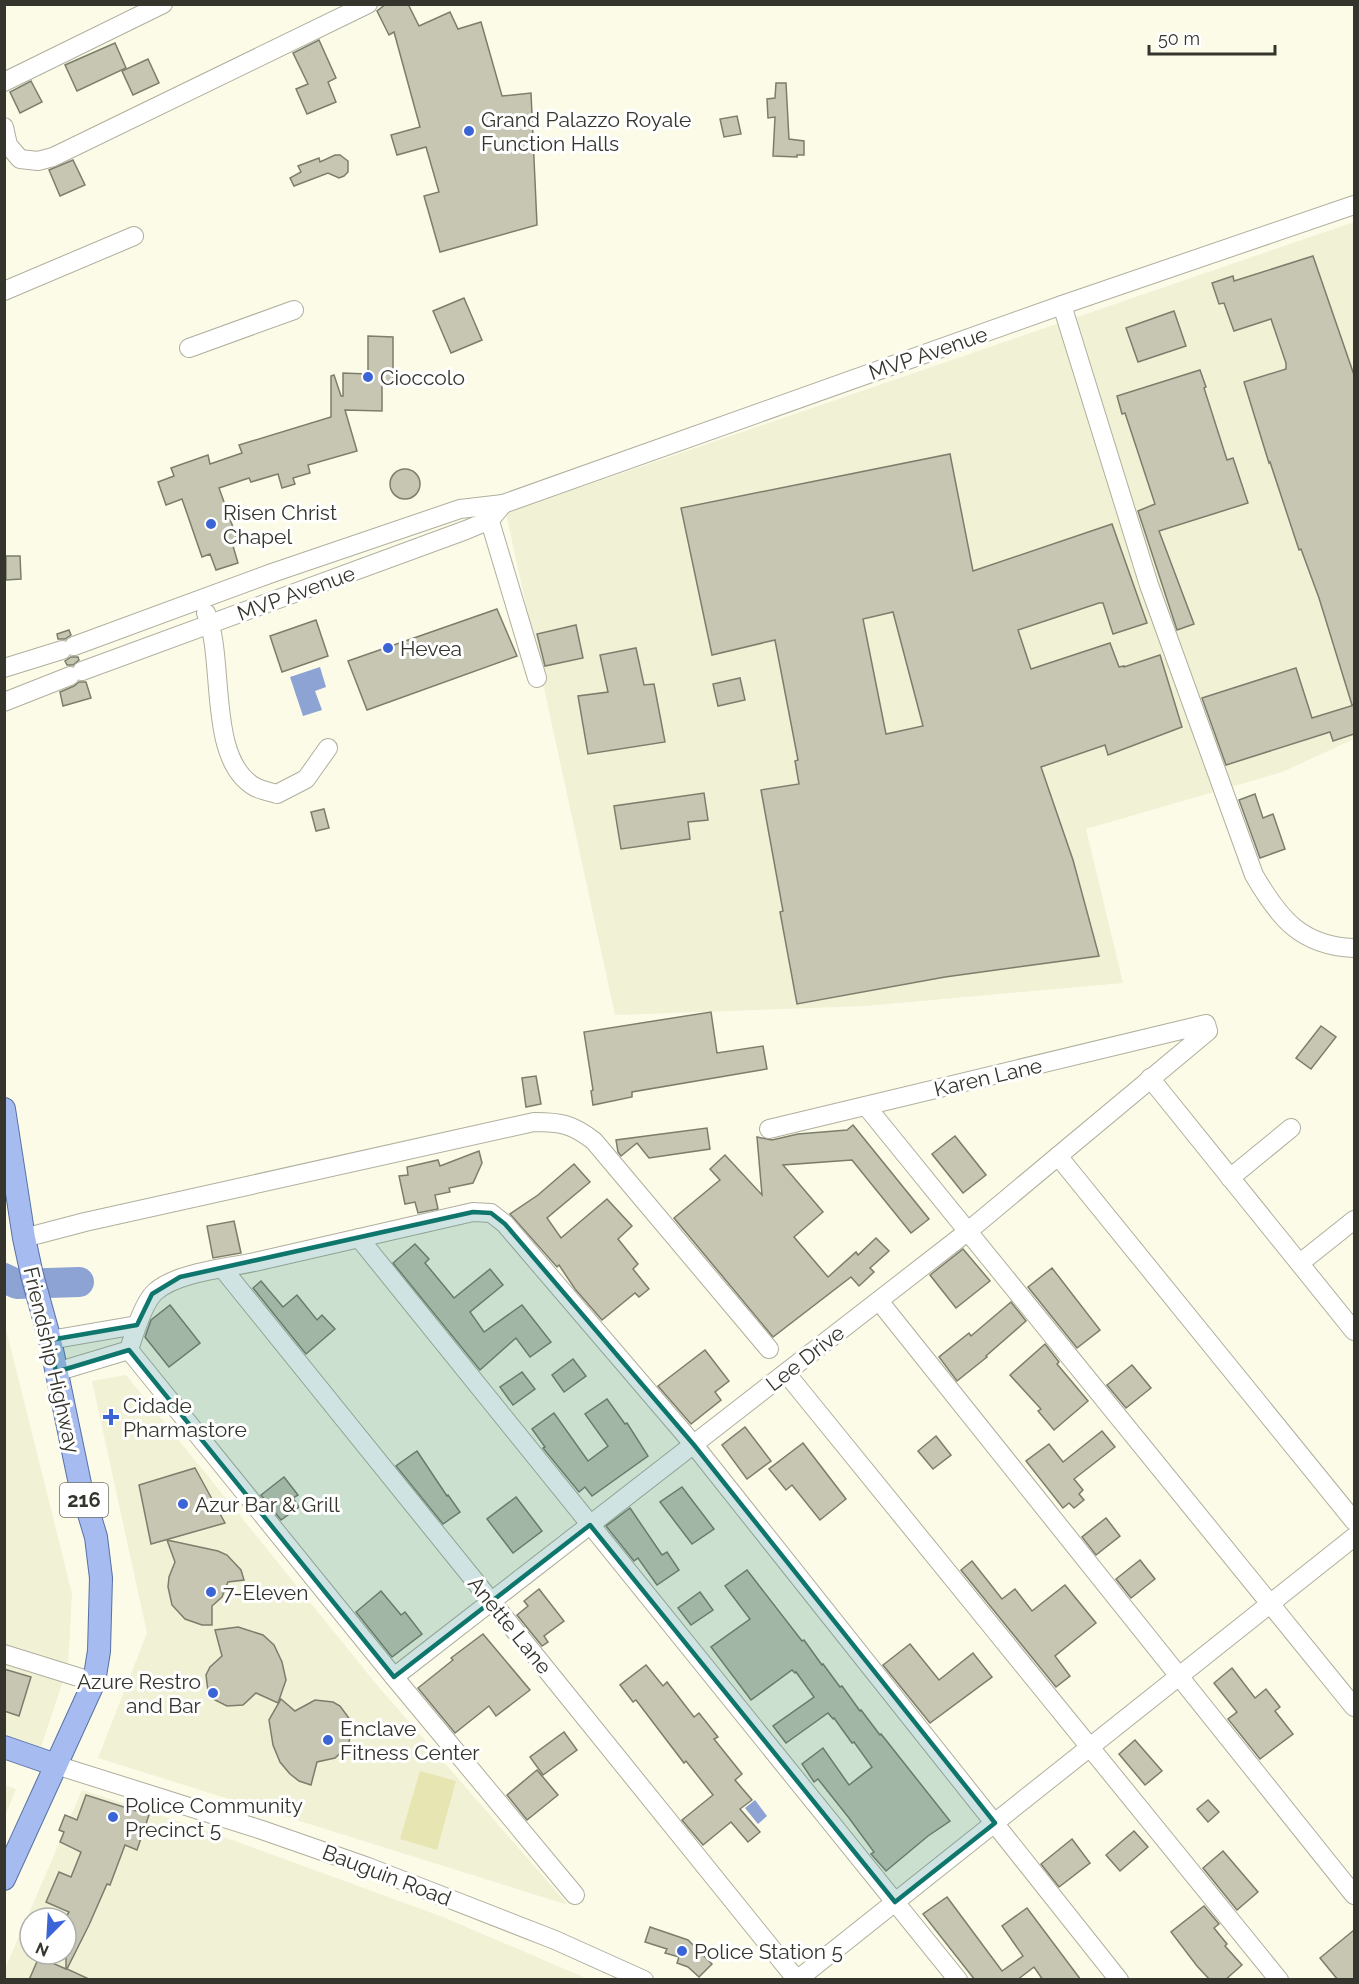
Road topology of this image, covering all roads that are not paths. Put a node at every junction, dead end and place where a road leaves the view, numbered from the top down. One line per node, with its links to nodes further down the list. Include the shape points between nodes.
1 (163, 4): 3 (street)
2 (368, 4): 4 (street, via 53,157 38,161 20,159 8,145)
3 (4, 82)
4 (4, 127)
5 (1354, 205): 8 (street, MVP Avenue)
6 (134, 236): 7 (street)
7 (4, 291)
8 (1062, 306): 12 (street, MVP Avenue); 24 (street, via 1149,585 1254,874 1272,906 1308,938 1335,947)
9 (294, 310): 10 (street)
10 (189, 348)
11 (460, 509): 12 (street, MVP Avenue); 13 (street); 14 (street, MVP Avenue)
12 (493, 510): 13 (street, MVP Avenue); 21 (street)
13 (466, 530): 15 (street, MVP Avenue)
14 (272, 573): 15 (street); 16 (street, MVP Avenue)
15 (281, 598): 17 (street, MVP Avenue)
16 (201, 601): 17 (street); 18 (street, MVP Avenue)
17 (211, 624): 19 (street, MVP Avenue); 23 (street, via 219,710 237,771 254,786 277,794 306,779)
18 (103, 635): 19 (street); 20 (street, MVP Avenue)
19 (113, 660): 22 (street, MVP Avenue)
20 (4, 668)
21 (537, 678)
22 (4, 702)
23 (328, 748)
24 (1354, 948)
25 (1207, 1028): 26 (street, Lee Drive); 27 (street, Karen Lane)
26 (1150, 1078): 31 (street, Lee Drive); 32 (street)
27 (866, 1106): 30 (street, Karen Lane); 34 (street)
28 (4, 1109): 35 (main road, Friendship Highway / 216)
29 (1291, 1128): 32 (street)
30 (769, 1129)
31 (1058, 1156): 34 (street, Lee Drive); 50 (street)
32 (1230, 1178): 37 (street)
33 (1354, 1220): 37 (street)
34 (967, 1232): 39 (street, Lee Drive); 54 (street)
35 (24, 1238): 41 (main road, Friendship Highway / 216); 44 (street, via 534,1122 558,1122 578,1129 594,1141)
36 (359, 1238): 38 (street); 49 (street, via 473,1212 491,1213 505,1224); 51 (street)
37 (1300, 1263): 42 (street)
38 (223, 1269): 40 (street, via 180,1277 157,1290); 53 (street, Anette Lane)
39 (879, 1301): 48 (street, Lee Drive); 57 (street)
40 (137, 1325): 43 (street); 45 (street)
41 (47, 1329): 43 (street); 47 (main road, Friendship Highway / 216)
42 (1354, 1331)
43 (80, 1335): 46 (street)
44 (769, 1349)
45 (129, 1350): 46 (street); 56 (street)
46 (87, 1362): 47 (street)
47 (56, 1372): 58 (main road, Friendship Highway / 216, via 80,1484 96,1537 99,1651)
48 (786, 1373): 49 (street, Lee Drive); 62 (street)
49 (694, 1444): 51 (street, Lee Drive); 66 (street)
50 (1354, 1521)
51 (590, 1524): 53 (street, Lee Drive); 70 (street)
52 (1354, 1537): 54 (street)
53 (491, 1602): 56 (street, Lee Drive); 72 (street, Anette Lane)
54 (1271, 1605): 57 (street); 59 (street)
55 (4, 1654): 58 (street)
56 (394, 1677): 68 (street)
57 (1179, 1677): 62 (street); 69 (street)
58 (94, 1682): 60 (main road, Friendship Highway / 216)
59 (1354, 1707)
60 (69, 1734): 63 (main road, via 45,1754); 64 (main road, Friendship Highway / 216)
61 (4, 1747): 63 (main road)
62 (1090, 1747): 66 (street); 75 (street)
63 (29, 1756): 64 (main road); 65 (main road, via 39,1781)
64 (56, 1765): 65 (main road, Friendship Highway / 216); 71 (street, Bauguin Road, via 368,1868 555,1940)
65 (40, 1801): 67 (main road, Friendship Highway / 216)
66 (995, 1823): 70 (street); 74 (street)
67 (4, 1879)
68 (575, 1895)
69 (1354, 1895)
70 (895, 1902): 72 (street); 73 (street)
71 (644, 1980)
72 (797, 1980)
73 (958, 1980)
74 (1119, 1980)
75 (1279, 1980)

